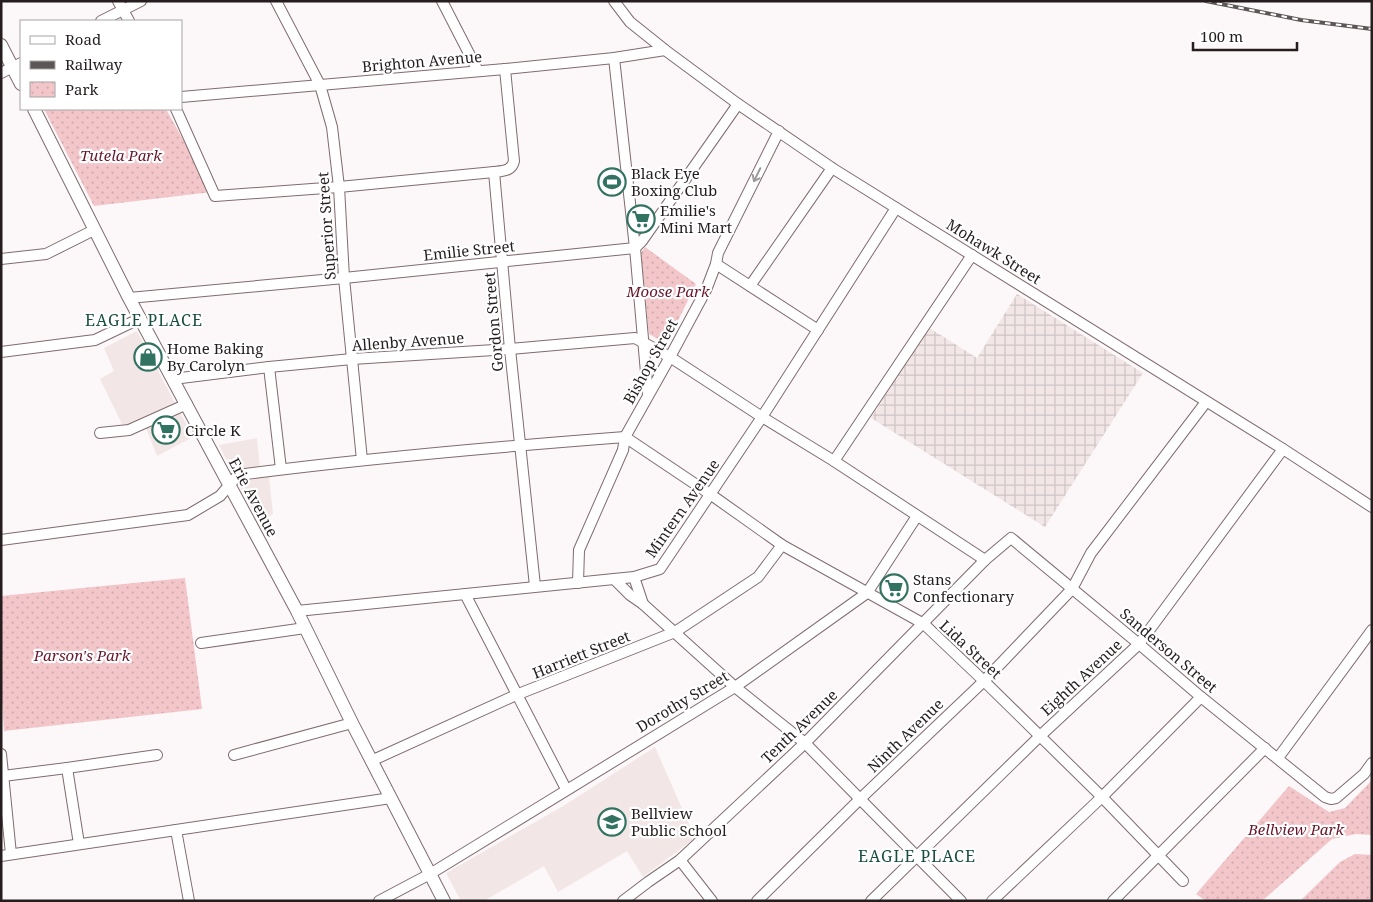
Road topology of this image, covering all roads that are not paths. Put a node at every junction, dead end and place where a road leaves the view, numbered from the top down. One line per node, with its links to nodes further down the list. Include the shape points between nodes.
1 (140, 1): 5 (street)
2 (276, 1): 15 (street, Superior Street)
3 (442, 1): 13 (street)
4 (614, 1): 9 (street, Mohawk Street, via 630,22)
5 (121, 6): 6 (street); 7 (street)
6 (102, 20)
7 (128, 20)
8 (1, 45): 11 (main road)
9 (665, 50): 10 (street, Brighton Avenue); 17 (street, Mohawk Street)
10 (614, 58): 12 (street, Brighton Avenue); 26 (street)
11 (12, 68): 14 (main road)
12 (505, 69): 13 (street, Brighton Avenue); 22 (street, via 514,161 510,168)
13 (478, 71): 15 (street, Brighton Avenue)
14 (20, 82)
15 (320, 85): 16 (street, Brighton Avenue); 23 (street, Superior Street, via 332,127)
16 (182, 97)
17 (738, 104): 20 (street, Mohawk Street); 26 (street)
18 (34, 110): 25 (main road, Erie Avenue)
19 (176, 110): 23 (street, via 215,196)
20 (779, 132): 21 (street, Mohawk Street); 30 (street, Bishop Street, one-way to 30, via 718,253)
21 (832, 168): 24 (street, Mohawk Street); 32 (street)
22 (494, 172): 23 (street); 29 (street, Gordon Street)
23 (339, 187): 31 (street, Superior Street)
24 (896, 208): 27 (street, Mohawk Street); 35 (street, Mintern Avenue)
25 (94, 230): 28 (street, via 46,254); 33 (main road, Erie Avenue)
26 (635, 248): 29 (street, Emilie Street); 36 (street)
27 (972, 255): 44 (street, Mohawk Street); 52 (street)
28 (1, 259)
29 (503, 262): 31 (street, Emilie Street); 37 (street, Gordon Street)
30 (716, 264): 32 (street); 39 (street, Bishop Street, via 706,290)
31 (344, 278): 33 (street, Emilie Street); 40 (street, Superior Street)
32 (750, 286): 35 (street)
33 (129, 298): 34 (main road, Erie Avenue)
34 (140, 318): 38 (street, via 95,340); 42 (main road, Erie Avenue)
35 (818, 330): 46 (street, Mintern Avenue)
36 (644, 342): 37 (street, Allenby Avenue, via 635,338); 39 (street); 43 (street)
37 (510, 349): 40 (street, Allenby Avenue); 49 (street, Gordon Street)
38 (1, 352)
39 (670, 357): 43 (street, Bishop Street); 46 (street)
40 (352, 359): 41 (street, Allenby Avenue); 51 (street, Superior Street)
41 (269, 367): 42 (street, Allenby Avenue); 53 (street)
42 (173, 379): 45 (main road, Erie Avenue)
43 (648, 395): 48 (street, Bishop Street)
44 (1206, 402): 50 (street, Mohawk Street); 65 (street, Ninth Avenue, via 1090,553)
45 (186, 404): 47 (street, via 129,430); 54 (main road, Erie Avenue)
46 (762, 417): 52 (street); 55 (street, Mintern Avenue)
47 (100, 433)
48 (625, 438): 49 (street); 55 (street, Lida Street); 63 (street, Bishop Street, via 623,450 579,550)
49 (521, 445): 51 (street); 64 (street, Gordon Street)
50 (1283, 449): 56 (street, Mohawk Street); 75 (street, Eighth Avenue)
51 (362, 460): 53 (street)
52 (834, 461): 57 (street)
53 (281, 470): 54 (street, via 238,475)
54 (229, 484): 58 (street, via 220,496 188,515); 69 (main road, Erie Avenue)
55 (710, 494): 59 (street, Lida Street); 61 (street, Mintern Avenue, via 660,569)
56 (1372, 507)
57 (917, 516): 60 (street); 66 (street, Dorothy Street)
58 (1, 540)
59 (782, 545): 66 (street, Lida Street); 73 (street, Harriett Street, via 758,577)
60 (985, 560): 65 (street, Sanderson Street, via 1011,538); 70 (street, Tenth Avenue)
61 (634, 577): 62 (street, Mintern Avenue); 68 (street)
62 (614, 579): 63 (street, Mintern Avenue); 68 (street)
63 (578, 583): 64 (street, Mintern Avenue)
64 (535, 586): 67 (street, Mintern Avenue)
65 (1072, 589): 75 (street, Sanderson Street); 76 (street, Ninth Avenue)
66 (867, 592): 70 (street, Lida Street); 77 (street, Dorothy Street)
67 (465, 594): 69 (street, Mintern Avenue); 78 (street)
68 (643, 604): 73 (street)
69 (297, 611): 71 (main road, Erie Avenue)
70 (924, 624): 76 (street, Lida Street); 82 (street, Tenth Avenue)
71 (305, 628): 74 (street); 80 (main road, Erie Avenue)
72 (1372, 630): 87 (street)
73 (675, 632): 77 (street); 78 (street, Harriett Street)
74 (201, 643)
75 (1138, 644): 79 (street, Sanderson Street); 81 (street, Eighth Avenue)
76 (984, 681): 81 (street, Lida Street); 95 (street, Ninth Avenue)
77 (735, 687): 82 (street); 92 (street, Dorothy Street)
78 (516, 695): 88 (street, Harriett Street); 92 (street)
79 (1202, 698): 83 (street, Sanderson Street); 93 (street)
80 (352, 723): 86 (street); 88 (main road, Erie Avenue)
81 (1040, 736): 93 (street, Lida Street); 100 (street, Eighth Avenue)
82 (805, 743): 95 (street); 101 (street, Tenth Avenue)
83 (1265, 748): 87 (street, Sanderson Street); 99 (street)
84 (1, 754): 91 (street)
85 (157, 755): 90 (street)
86 (234, 755)
87 (1278, 758): 89 (street, Sanderson Street, via 1331,800 1364,774)
88 (371, 761): 94 (main road, Erie Avenue)
89 (1372, 763)
90 (67, 768): 91 (street); 97 (street)
91 (3, 776): 98 (street)
92 (566, 790): 102 (street, Dorothy Street)
93 (1102, 797): 99 (street, Lida Street); 112 (street)
94 (391, 798): 96 (street); 102 (main road, Erie Avenue)
95 (860, 799): 100 (street); 109 (street, Ninth Avenue)
96 (176, 830): 97 (street); 104 (street)
97 (78, 844): 98 (street)
98 (6, 855)
99 (1158, 855): 103 (street, Lida Street); 113 (street)
100 (917, 856): 110 (street, Eighth Avenue); 111 (street)
101 (680, 860): 107 (street, Tenth Avenue); 108 (street)
102 (430, 874): 105 (street, Dorothy Street); 106 (main road, Erie Avenue)
103 (1183, 882)
104 (188, 901)
105 (379, 901)
106 (444, 901)
107 (623, 901)
108 (712, 901)
109 (757, 901)
110 (871, 901)
111 (961, 901)
112 (992, 901)
113 (1114, 901)

